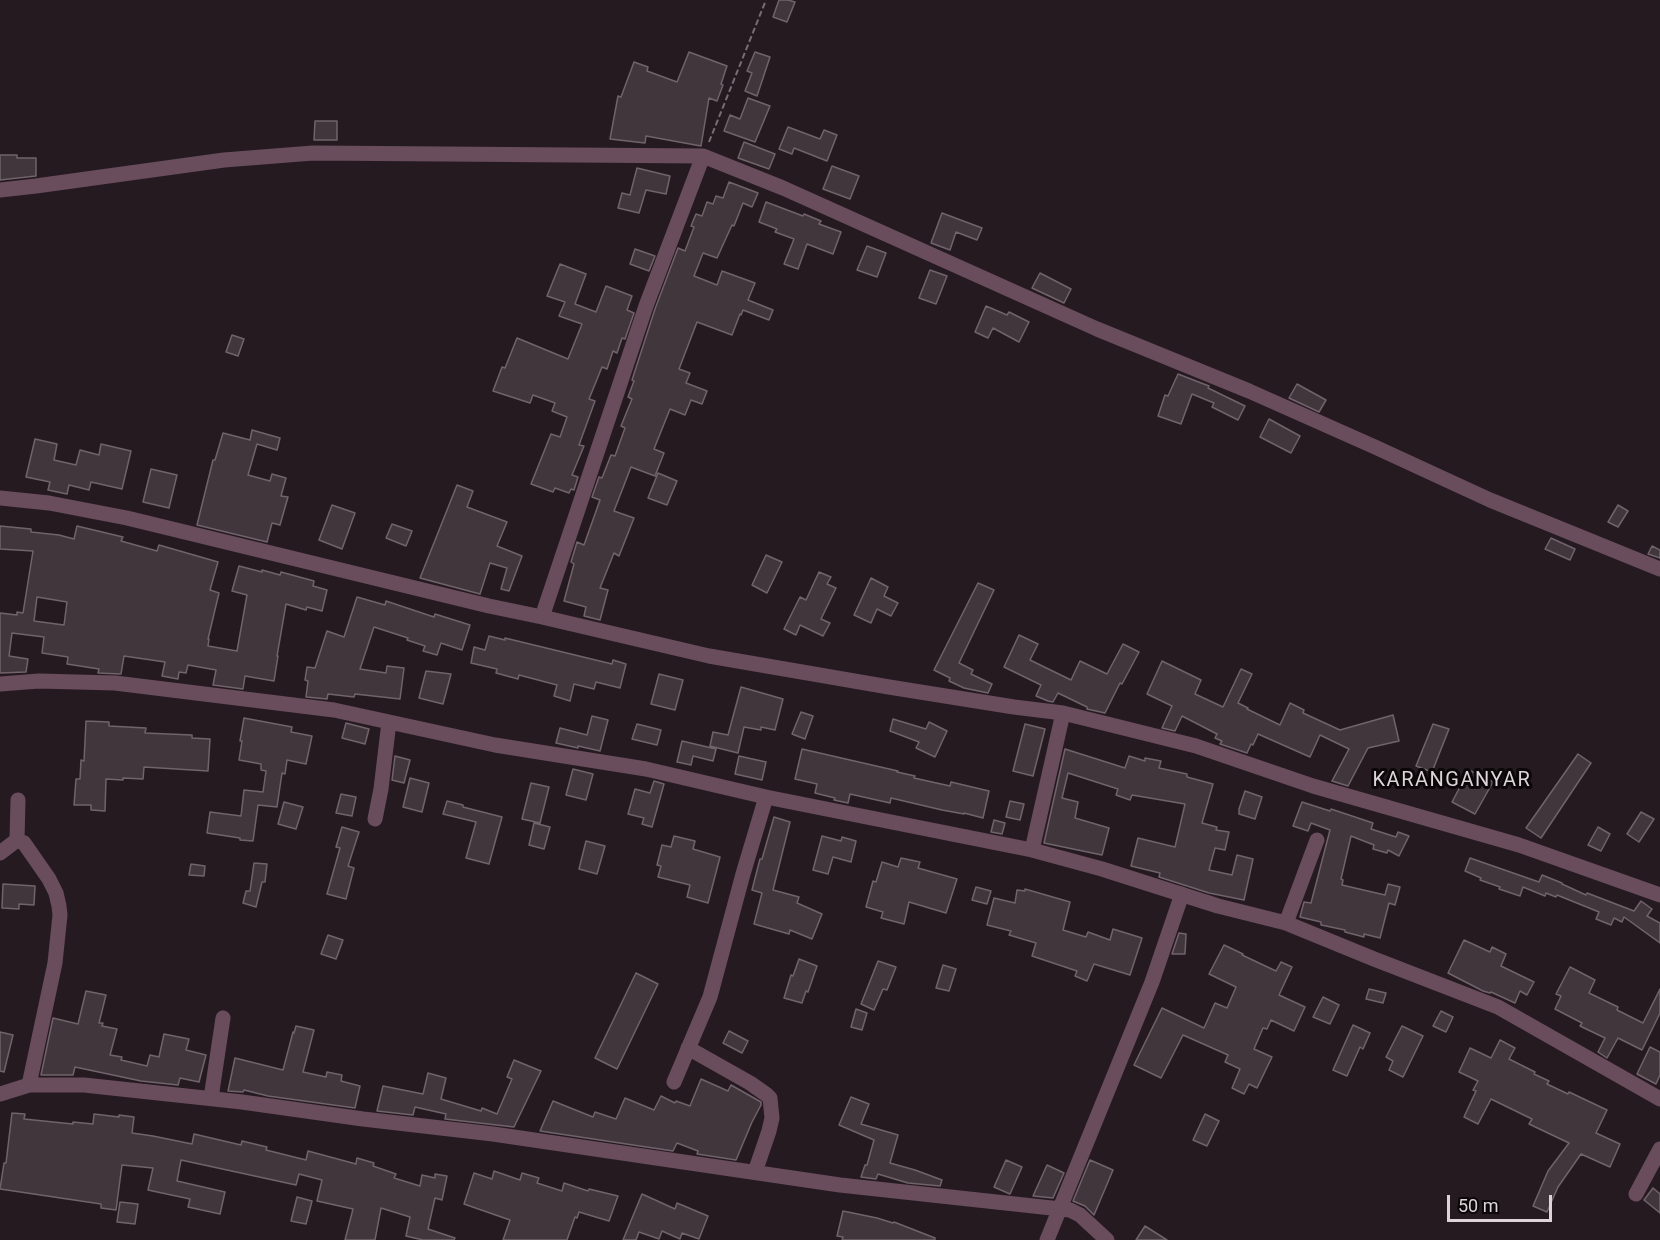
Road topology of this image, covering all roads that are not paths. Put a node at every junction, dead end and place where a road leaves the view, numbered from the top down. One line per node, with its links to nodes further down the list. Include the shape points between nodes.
1 (703, 156): 2 (street, via 314,153 224,160); 4 (street, via 1097,329 1249,391 1490,500); 5 (street, via 646,306)
2 (0, 189)
3 (0, 498): 5 (street, via 127,518)
4 (1660, 569)
5 (542, 617): 7 (street, via 709,656)
6 (0, 684): 8 (street, via 115,683 334,710)
7 (1063, 712): 14 (street); 17 (street, via 1196,746 1313,786 1519,845)
8 (389, 722): 9 (street, via 495,745 646,769); 11 (street)
9 (766, 797): 14 (street); 20 (street, via 710,997)
10 (18, 800): 12 (street)
11 (375, 819)
12 (17, 840): 15 (street); 22 (street, via 24,843 49,879 60,915 55,963)
13 (1317, 840): 18 (street)
14 (1032, 850): 16 (street)
15 (0, 853)
16 (1182, 894): 18 (street); 29 (street, via 1152,982)
17 (1660, 895)
18 (1286, 923): 25 (street, via 1498,1007)
19 (223, 1018): 24 (street)
20 (688, 1048): 21 (street); 27 (street, via 770,1098 772,1118)
21 (674, 1082)
22 (29, 1085): 23 (street); 24 (street, via 84,1085)
23 (0, 1094)
24 (211, 1098): 27 (street)
25 (1660, 1099)
26 (1660, 1149): 28 (street)
27 (755, 1172): 29 (street)
28 (1636, 1194)
29 (1058, 1214): 30 (street); 31 (street, via 1070,1210 1080,1215)
30 (1047, 1240)
31 (1107, 1240)

